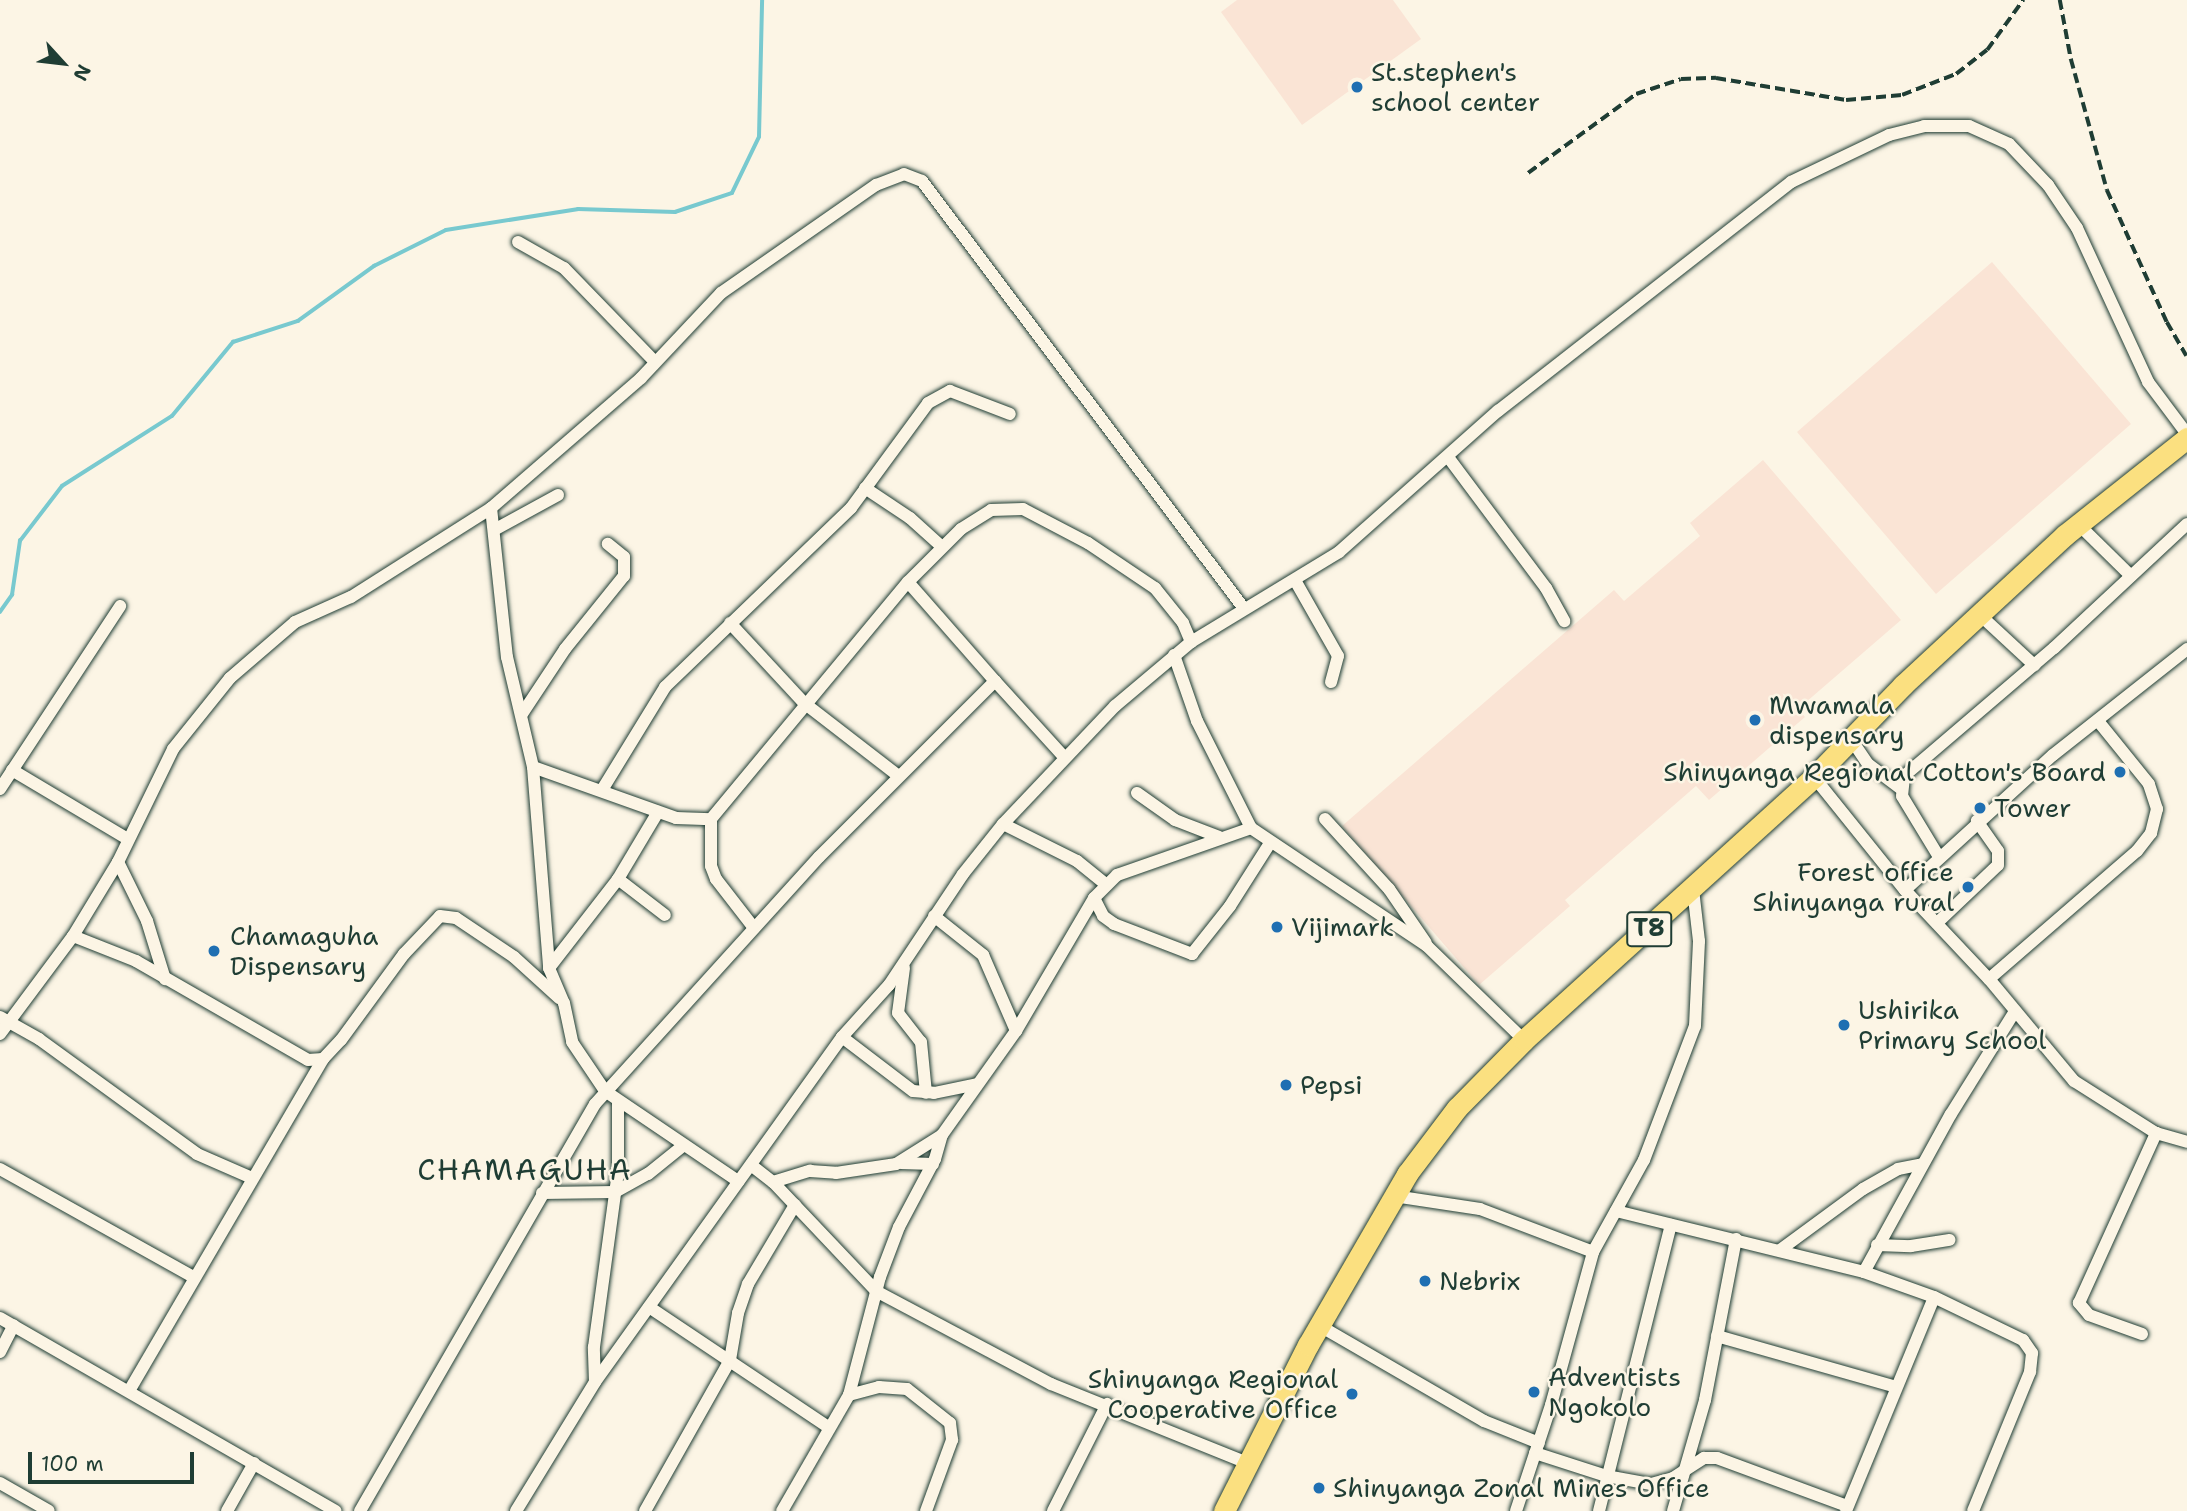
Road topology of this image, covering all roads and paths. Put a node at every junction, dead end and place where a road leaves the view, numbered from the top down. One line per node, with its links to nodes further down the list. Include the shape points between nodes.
1 (519, 242): 2 (street, via 564,268)
2 (654, 361): 8 (street); 18 (street, via 707,305 766,257 815,230 876,185 904,174 922,180)
3 (1010, 414): 6 (street, via 960,393 941,393 909,425)
4 (2187, 436): 5 (street, via 2148,382 2077,228 2048,185 2028,161 1998,138 1969,126 1943,124 1889,135 1791,182 1498,411); 9 (highway, T8)
5 (1448, 457): 16 (street, via 1339,552); 20 (street, via 1546,588)
6 (865, 488): 13 (street); 21 (street, via 851,508)
7 (558, 495): 11 (street)
8 (491, 508): 11 (street); 48 (street, via 351,597 295,622 230,678 173,749)
9 (2078, 524): 14 (street); 19 (highway, T8)
10 (2187, 524): 14 (street)
11 (494, 530): 29 (street, via 507,657)
12 (608, 544): 29 (street, via 624,557 624,576 565,649)
13 (941, 546): 15 (street); 22 (street, via 992,510 1023,509 1088,543 1155,588 1183,623)
14 (2131, 576): 25 (street)
15 (908, 582): 26 (street); 28 (street)
16 (1296, 582): 18 (street); 27 (street, via 1338,656)
17 (120, 606): 34 (street)
18 (1242, 607): 22 (street)
19 (1980, 615): 25 (street); 31 (highway, T8)
20 (1564, 621)
21 (730, 623): 28 (street); 39 (street, via 665,687)
22 (1191, 642): 24 (street)
23 (2187, 649): 30 (street)
24 (1174, 655): 32 (street); 46 (street, via 1197,721)
25 (2034, 665): 37 (street, via 1933,749 1905,776)
26 (995, 681): 32 (street); 35 (street)
27 (1331, 682)
28 (804, 703): 35 (street); 42 (street)
29 (522, 714): 33 (street)
30 (2098, 721): 44 (street); 66 (street, via 2152,791 2157,809 2151,833 2137,851)
31 (1851, 739): 36 (highway, T8); 37 (street, via 1868,764)
32 (1065, 758): 45 (street)
33 (533, 767): 39 (street); 64 (street)
34 (12, 770): 38 (street); 48 (street)
35 (897, 775): 60 (street)
36 (1814, 777): 54 (highway, T8); 55 (street)
37 (1900, 788): 50 (street)
38 (0, 789)
39 (602, 790): 41 (street)
40 (1137, 793): 47 (street, via 1175,820)
41 (658, 812): 42 (street, via 685,820); 52 (street)
42 (711, 818): 60 (street, via 711,866 716,879)
43 (1325, 819): 62 (street, via 1389,889 1416,923)
44 (1977, 821): 50 (street); 59 (street, via 1998,851 1998,865)
45 (1003, 824): 53 (street, via 1077,860); 58 (street)
46 (1251, 828): 47 (street); 49 (street)
47 (1219, 837): 53 (street)
48 (126, 838): 51 (street)
49 (1270, 843): 56 (street, via 1192,954 1114,924 1103,916); 62 (street)
50 (1939, 857): 55 (street)
51 (118, 863): 61 (street); 65 (street, via 147,921)
52 (618, 879): 57 (street); 64 (street)
53 (1104, 883): 56 (street)
54 (1693, 889): 73 (highway, T8); 95 (street, via 1699,941 1695,1026 1668,1105)
55 (1905, 890): 59 (street)
56 (1094, 898): 70 (street)
57 (665, 915)
58 (934, 916): 63 (street); 70 (street, via 983,954)
59 (1937, 923): 66 (street)
60 (754, 929): 76 (street)
61 (73, 936): 65 (street, via 118,952); 69 (street)
62 (1427, 946): 73 (street)
63 (906, 961): 72 (street); 77 (street, via 898,1013 920,1042)
64 (549, 968): 67 (street)
65 (165, 979): 74 (street, via 302,1059)
66 (1989, 979): 68 (street)
67 (564, 1003): 74 (street, via 514,957 456,918 440,916 404,954); 76 (street, via 572,1042)
68 (2015, 1011): 79 (street, via 2074,1081); 85 (street)
69 (4, 1019): 71 (street); 88 (street, via 154,1119 187,1147)
70 (1016, 1031): 75 (street)
71 (0, 1034)
72 (842, 1037): 77 (street, via 913,1091); 86 (street)
73 (1524, 1040): 93 (highway, T8, via 1449,1119)
74 (323, 1059): 88 (street)
75 (977, 1084): 77 (street); 80 (street)
76 (605, 1091): 78 (street); 92 (street)
77 (926, 1093)
78 (618, 1101): 82 (street); 91 (street)
79 (2156, 1133): 81 (street); 110 (street, via 2079,1303 2089,1315)
80 (942, 1135): 83 (street); 84 (street)
81 (2187, 1142)
82 (684, 1144): 89 (street); 91 (street, via 648,1174)
83 (901, 1163): 84 (street); 90 (street, via 853,1171 810,1171)
84 (933, 1164): 104 (street, via 899,1227)
85 (1923, 1164): 99 (street); 100 (street, via 1898,1170 1863,1189)
86 (751, 1165): 89 (street); 90 (street)
87 (0, 1169): 103 (street)
88 (252, 1178): 103 (street)
89 (738, 1181): 106 (street)
90 (773, 1182): 94 (street)
91 (615, 1192): 92 (street); 114 (street, via 594,1347)
92 (542, 1193): 130 (street)
93 (1394, 1196): 101 (street, via 1480,1209); 109 (highway, T8)
94 (795, 1205): 104 (street); 113 (street, via 748,1284)
95 (1616, 1211): 96 (street); 101 (street)
96 (1671, 1224): 97 (street); 124 (street)
97 (1736, 1239): 100 (street); 111 (street)
98 (1950, 1240): 99 (street)
99 (1877, 1245): 102 (street)
100 (1780, 1250): 102 (street)
101 (1593, 1252): 120 (street)
102 (1864, 1272): 105 (street)
103 (193, 1278): 116 (street)
104 (876, 1291): 117 (street); 118 (street, via 1032,1375)
105 (1934, 1297): 115 (street); 140 (street, via 2012,1333 2032,1353 2022,1394)
106 (649, 1307): 113 (street); 114 (street)
107 (0, 1318): 108 (street)
108 (14, 1325): 112 (street); 116 (street)
109 (1320, 1326): 120 (street); 121 (highway, T8)
110 (2141, 1334)
111 (1717, 1336): 115 (street); 123 (street)
112 (0, 1352)
113 (730, 1360): 119 (street); 132 (street)
114 (595, 1382): 131 (street)
115 (1896, 1387): 126 (street)
116 (129, 1391): 122 (street)
117 (849, 1395): 119 (street); 134 (street, via 879,1387 907,1389 950,1423 952,1440)
118 (1107, 1404): 121 (street); 135 (street)
119 (828, 1427): 133 (street)
120 (1537, 1448): 124 (street); 137 (street)
121 (1248, 1463): 136 (highway, T8)
122 (254, 1464): 128 (street); 129 (street)
123 (1686, 1472): 124 (street, via 1651,1484); 126 (street, via 1704,1458 1717,1458); 139 (street)
124 (1606, 1476): 138 (street)
125 (0, 1483): 127 (street)
126 (1846, 1509)
127 (49, 1511)
128 (227, 1511)
129 (336, 1511)
130 (360, 1511)
131 (516, 1511)
132 (645, 1511)
133 (782, 1511)
134 (926, 1511)
135 (1053, 1511)
136 (1224, 1511)
137 (1516, 1511)
138 (1599, 1511)
139 (1673, 1511)
140 (1973, 1511)

